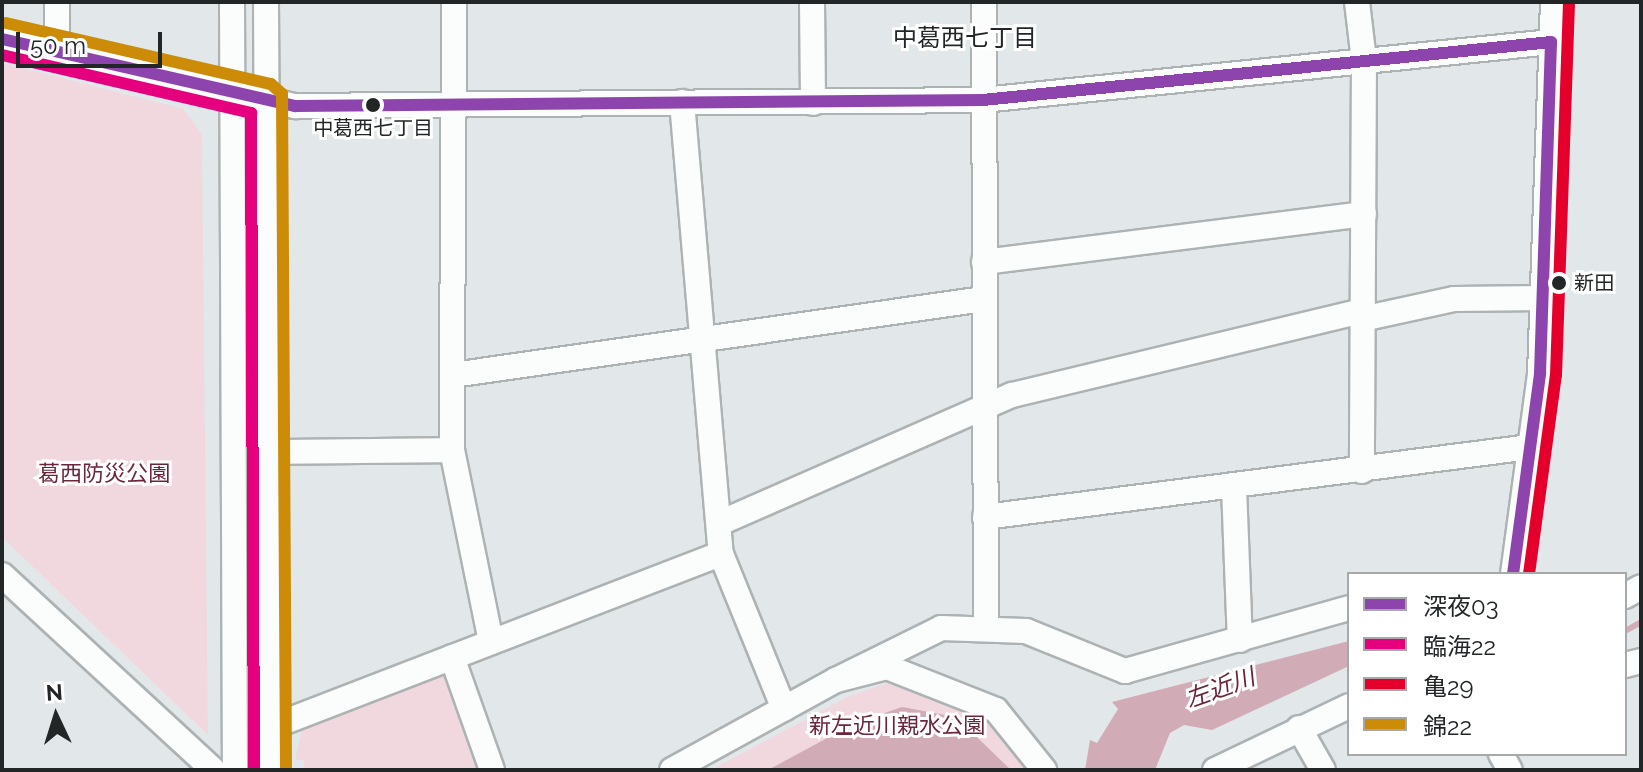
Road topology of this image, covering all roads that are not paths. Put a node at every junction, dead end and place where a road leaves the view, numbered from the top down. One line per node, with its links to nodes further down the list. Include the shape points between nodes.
1 (57, 2): 11 (street)
2 (232, 2): 13 (street)
3 (266, 2): 14 (street)
4 (454, 2): 18 (street)
5 (812, 2): 17 (street)
6 (984, 2): 15 (street)
7 (1357, 2): 12 (street)
8 (1553, 2): 10 (street)
9 (2, 39): 11 (street)
10 (1551, 42): 12 (street); 21 (street)
11 (57, 52): 13 (street)
12 (1364, 61): 15 (street); 19 (street)
13 (232, 91): 14 (street); 48 (street)
14 (267, 100): 18 (street); 29 (street)
15 (983, 100): 17 (street); 20 (street)
16 (682, 102): 17 (street); 18 (street); 24 (street)
17 (813, 103)
18 (454, 106): 25 (street)
19 (1364, 214): 20 (street); 23 (street)
20 (984, 262): 22 (street)
21 (1543, 298): 23 (street, via 1454,299); 27 (street)
22 (984, 299): 24 (street); 26 (street)
23 (1362, 315): 26 (street, via 1012,395); 30 (street)
24 (703, 339): 25 (street); 33 (street)
25 (453, 375): 28 (street)
26 (985, 409): 32 (street); 33 (street)
27 (1530, 447): 30 (street); 35 (street)
28 (452, 450): 29 (street); 40 (street)
29 (270, 452): 45 (street)
30 (1362, 471): 31 (street)
31 (1234, 487): 32 (street); 39 (street)
32 (985, 517): 38 (street)
33 (720, 523): 34 (street)
34 (721, 554): 40 (street); 44 (street)
35 (1513, 572)
36 (2, 575): 47 (street)
37 (1347, 609): 39 (street)
38 (986, 625): 39 (street, via 1062,642 1125,671); 42 (street, via 941,628)
39 (1240, 640)
40 (491, 642): 41 (street)
41 (452, 657): 45 (street); 50 (street)
42 (836, 680): 44 (street); 52 (street, via 887,667 920,674 996,710)
43 (1347, 707): 46 (street)
44 (784, 709): 51 (street)
45 (269, 728): 49 (street)
46 (1299, 728): 53 (street); 54 (street)
47 (213, 770)
48 (235, 770)
49 (270, 770)
50 (492, 770)
51 (672, 770)
52 (1044, 770)
53 (1215, 770)
54 (1323, 770)

